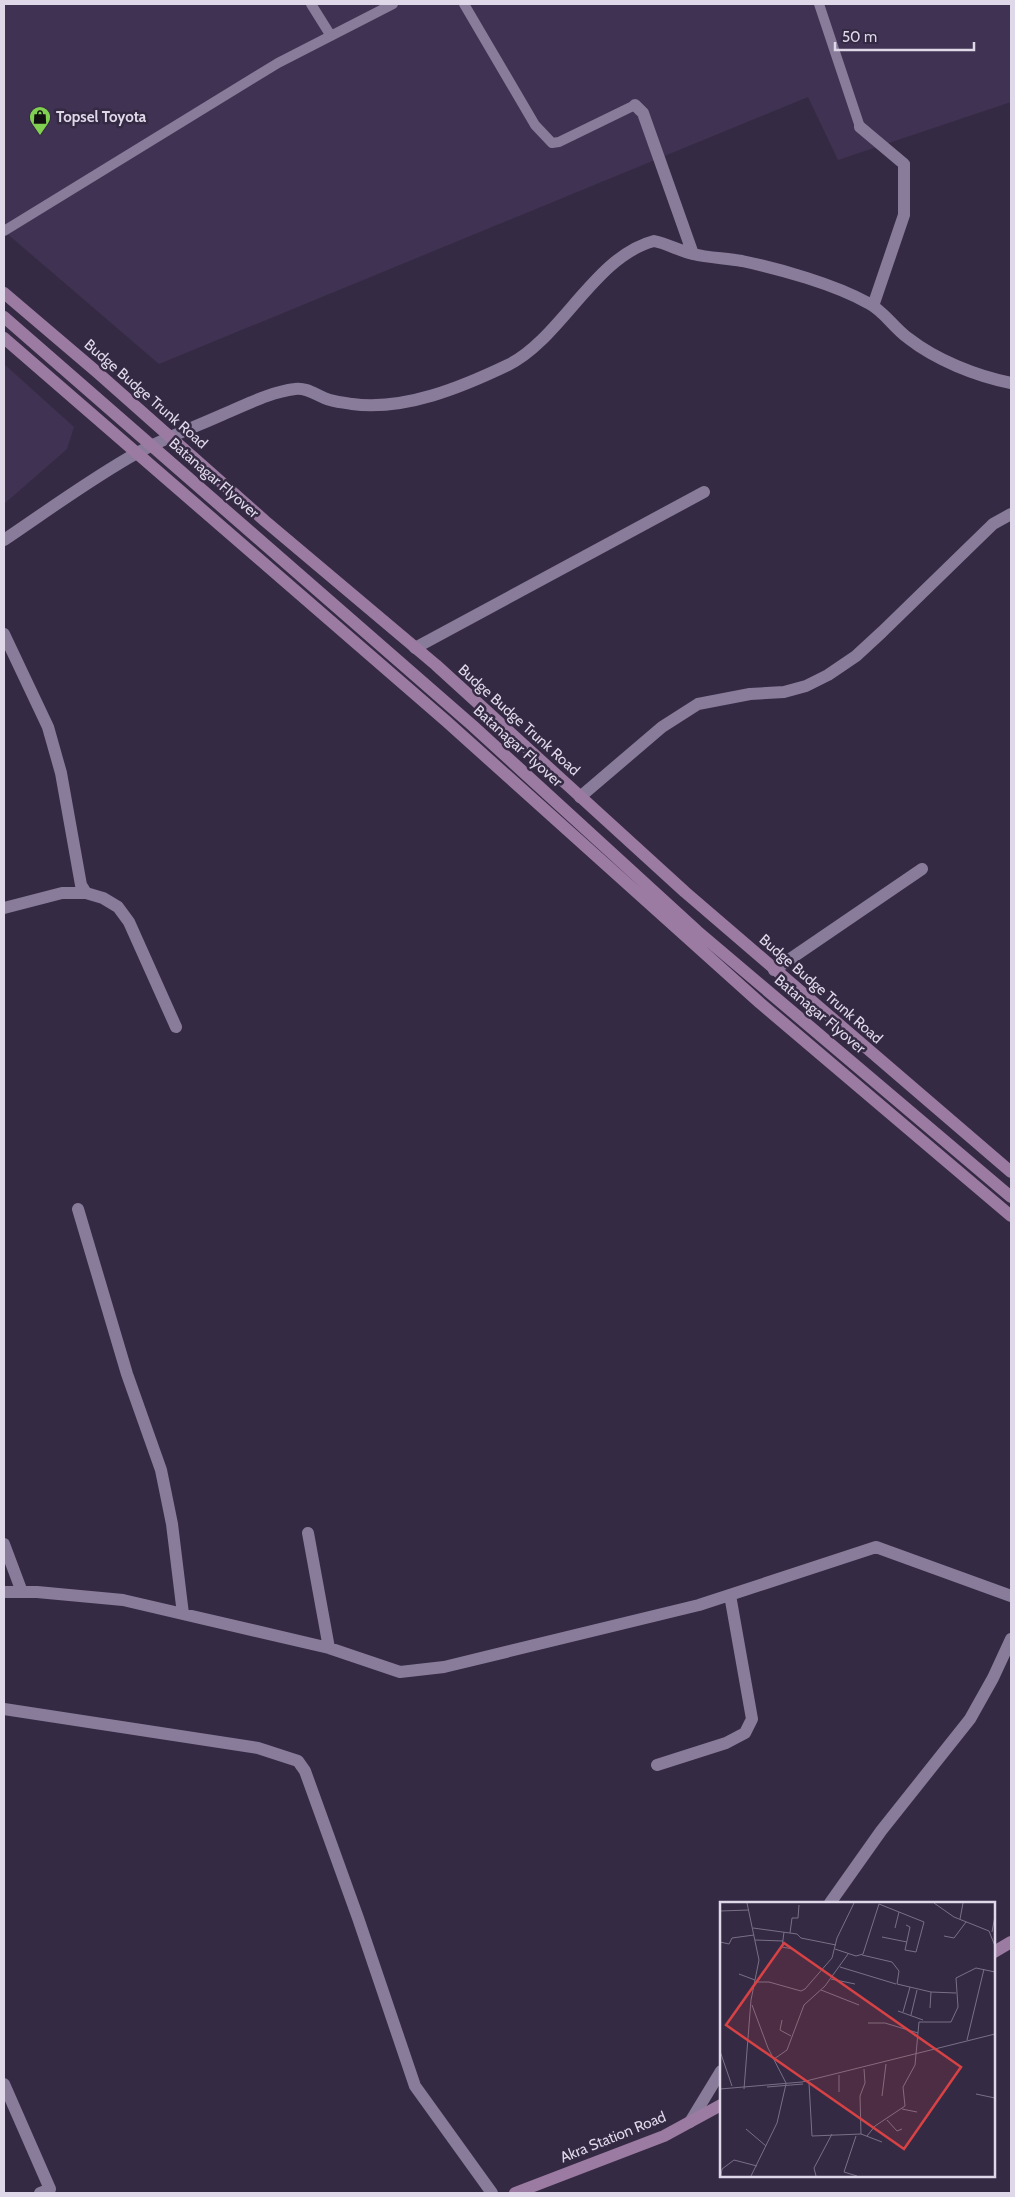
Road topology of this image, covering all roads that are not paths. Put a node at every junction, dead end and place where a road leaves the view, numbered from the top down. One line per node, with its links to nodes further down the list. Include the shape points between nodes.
1 (311, 4): 5 (lane)
2 (393, 4): 5 (lane)
3 (464, 4): 6 (lane, via 535,125 552,143)
4 (819, 4): 7 (lane)
5 (331, 36): 8 (lane, via 278,63)
6 (635, 105): 9 (street, via 643,113)
7 (860, 127): 11 (street, via 904,164 904,215)
8 (4, 231)
9 (693, 254): 11 (street, via 779,271 838,290); 15 (street, via 666,243 645,243 626,254 596,281 521,358 436,394 391,404 355,404 329,400 298,388 254,402)
10 (4, 293): 15 (street, Budge Budge Trunk Road)
11 (873, 306): 14 (street, via 909,339 927,350 957,366 993,380)
12 (4, 317): 29 (street, Batanagar Flyover, via 473,726 697,931)
13 (4, 338): 16 (street)
14 (1011, 383)
15 (171, 437): 16 (street); 21 (street, Budge Budge Trunk Road)
16 (136, 453): 19 (street); 31 (street, via 446,721 760,1003)
17 (704, 492): 21 (street)
18 (1011, 514): 22 (street, via 993,524 856,656 828,675 784,692 698,704 662,727)
19 (4, 540)
20 (4, 634): 24 (street, via 48,727 61,773 80,885)
21 (415, 648): 22 (street, Budge Budge Trunk Road)
22 (580, 797): 26 (street, Budge Budge Trunk Road)
23 (922, 869): 26 (street)
24 (86, 893): 25 (street, via 62,893); 27 (street, via 118,907 129,922)
25 (4, 908)
26 (774, 970): 28 (street, Budge Budge Trunk Road)
27 (176, 1027)
28 (1011, 1172)
29 (1011, 1198)
30 (78, 1209): 38 (street, via 127,1374 161,1470 172,1524)
31 (1011, 1216)
32 (308, 1533): 40 (street)
33 (4, 1544): 35 (street)
34 (4, 1592): 35 (street)
35 (22, 1592): 38 (street, via 123,1600)
36 (730, 1595): 37 (street, via 876,1547); 40 (street, via 419,1672 400,1672); 42 (street, via 752,1718 746,1733 726,1743)
37 (1011, 1596)
38 (183, 1614): 40 (street)
39 (1011, 1639): 43 (street, via 970,1719 881,1831)
40 (329, 1648)
41 (4, 1709): 51 (street, via 258,1748 298,1761 305,1771 415,2086)
42 (658, 1765)
43 (831, 1902)
44 (1011, 1942): 45 (street)
45 (995, 1951)
46 (720, 2073): 49 (street)
47 (4, 2084): 50 (street, via 50,2189)
48 (720, 2106): 49 (street, Akra Station Road)
49 (690, 2122): 52 (street, Akra Station Road, via 664,2136)
50 (40, 2193)
51 (492, 2193)
52 (515, 2193)

